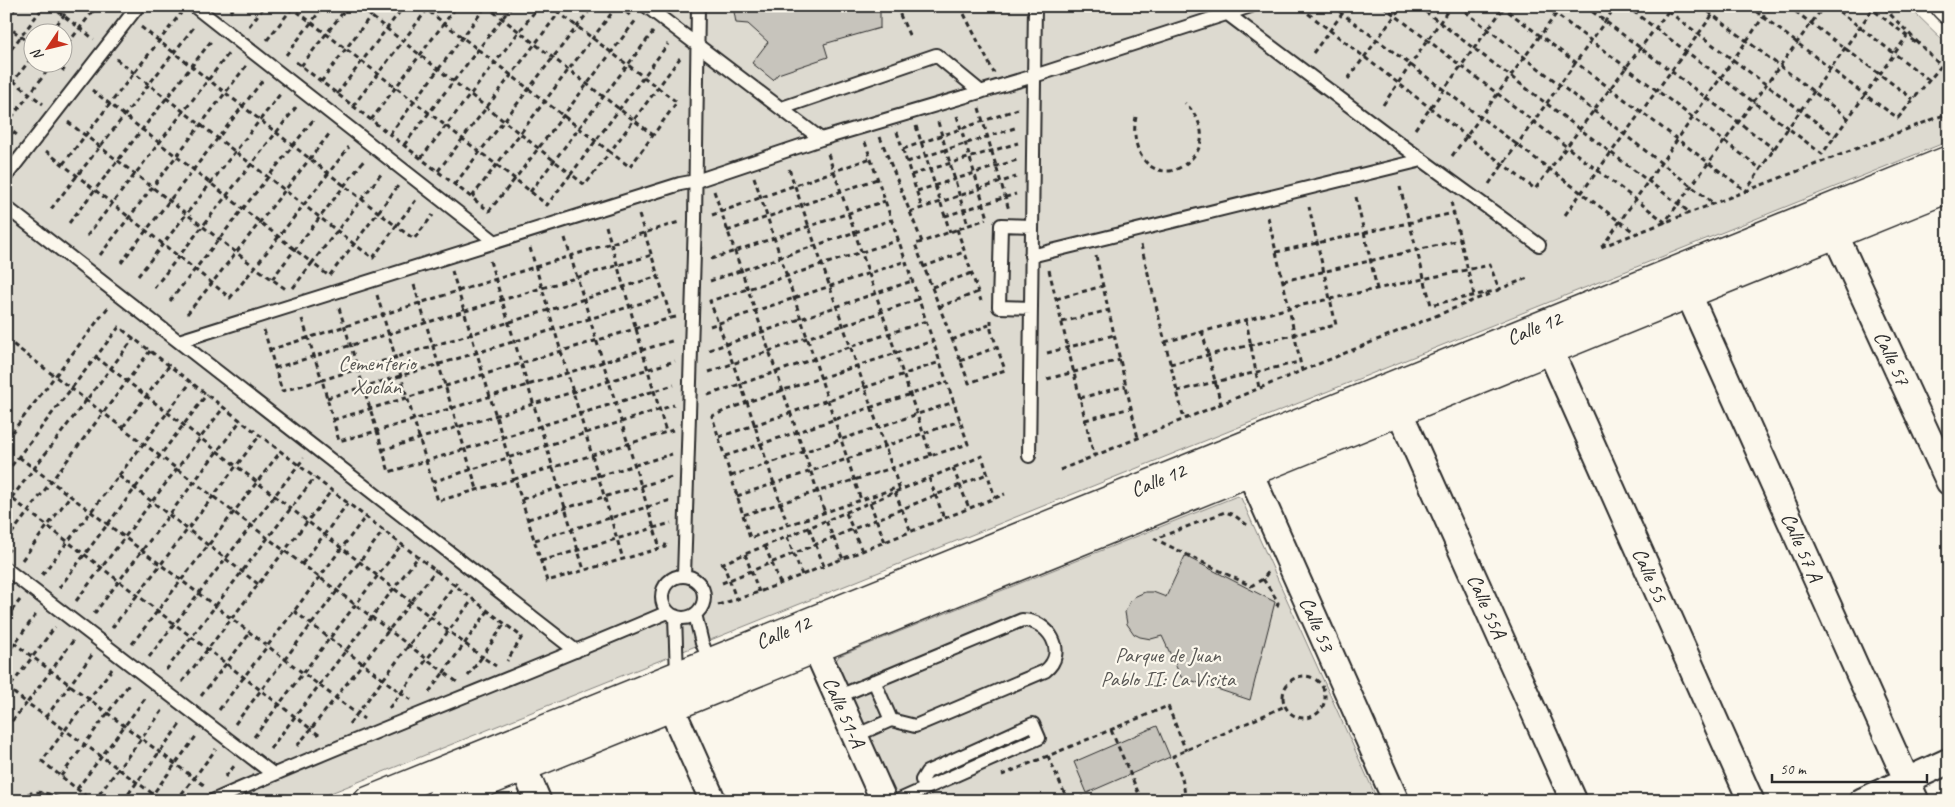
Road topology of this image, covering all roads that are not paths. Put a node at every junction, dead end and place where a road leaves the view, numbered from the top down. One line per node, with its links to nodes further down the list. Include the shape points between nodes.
1 (138, 6): 17 (lane)
2 (646, 6): 10 (lane)
3 (698, 6): 10 (lane)
4 (1035, 6): 11 (lane)
5 (1251, 6): 8 (lane)
6 (1945, 6): 9 (street)
7 (189, 8): 23 (lane)
8 (1222, 10): 11 (lane); 15 (lane)
9 (1949, 10)
10 (697, 44): 13 (lane); 18 (lane)
11 (1034, 76): 12 (lane); 21 (lane)
12 (981, 92): 13 (lane, via 936,55); 14 (lane)
13 (782, 108): 14 (lane)
14 (821, 139): 18 (lane)
15 (1422, 160): 24 (lane); 25 (lane)
16 (1949, 160): 28 (street, Calle 12)
17 (6, 176)
18 (696, 181): 23 (lane); 36 (lane)
19 (1949, 188): 22 (street, Calle 12)
20 (6, 207): 29 (lane)
21 (1032, 226): 25 (lane); 27 (lane, via 1001,226 1000,307)
22 (1835, 234): 26 (street, Calle 12); 34 (street, Calle 57)
23 (494, 241): 29 (lane)
24 (1539, 245)
25 (1032, 256): 27 (lane)
26 (1688, 293): 28 (street, Calle 12); 54 (street, Calle 57 A)
27 (1031, 308): 32 (lane)
28 (1591, 319): 30 (street, Calle 12); 33 (street, Calle 12)
29 (179, 341): 41 (lane)
30 (1550, 350): 31 (street, Calle 12); 64 (street, Calle 55)
31 (1400, 411): 33 (street, Calle 12); 63 (street, Calle 55A)
32 (1029, 456)
33 (1244, 460): 39 (street, Calle 12); 40 (street, Calle 12); 62 (street, Calle 53)
34 (1949, 482)
35 (6, 569): 52 (lane)
36 (684, 576): 37 (lane, via 677,576 665,585 662,599); 38 (lane, via 696,580 703,591 702,604)
37 (671, 614): 38 (lane, via 682,618); 41 (lane); 43 (lane)
38 (695, 614): 42 (lane)
39 (804, 624): 40 (street, Calle 51-A); 42 (street, Calle 12)
40 (815, 648): 45 (street, Calle 51-A); 46 (street, Calle 12)
41 (576, 651): 52 (lane)
42 (710, 662): 43 (street, Calle 12)
43 (677, 675): 49 (street, Calle 12)
44 (874, 681): 45 (lane); 47 (lane); 47 (lane, via 1022,620 1040,624 1053,639 1056,657 1045,671 914,726)
45 (837, 697): 48 (street, Calle 51-A)
46 (670, 707): 51 (street, Calle 12); 59 (street)
47 (891, 720): 48 (lane)
48 (855, 736): 60 (street, Calle 51-A)
49 (513, 742): 51 (street); 56 (street, Calle 12)
50 (1949, 761): 54 (street)
51 (523, 767): 57 (street, Calle 12); 58 (street)
52 (273, 774): 55 (lane)
53 (926, 788): 53 (lane, via 1039,738 1033,724 927,772 922,780); 61 (lane)
54 (1912, 791): 65 (street)
55 (212, 801)
56 (368, 801)
57 (440, 801)
58 (538, 801)
59 (713, 801)
60 (884, 801)
61 (897, 801)
62 (1396, 801)
63 (1574, 801)
64 (1751, 801)
65 (1862, 801)

